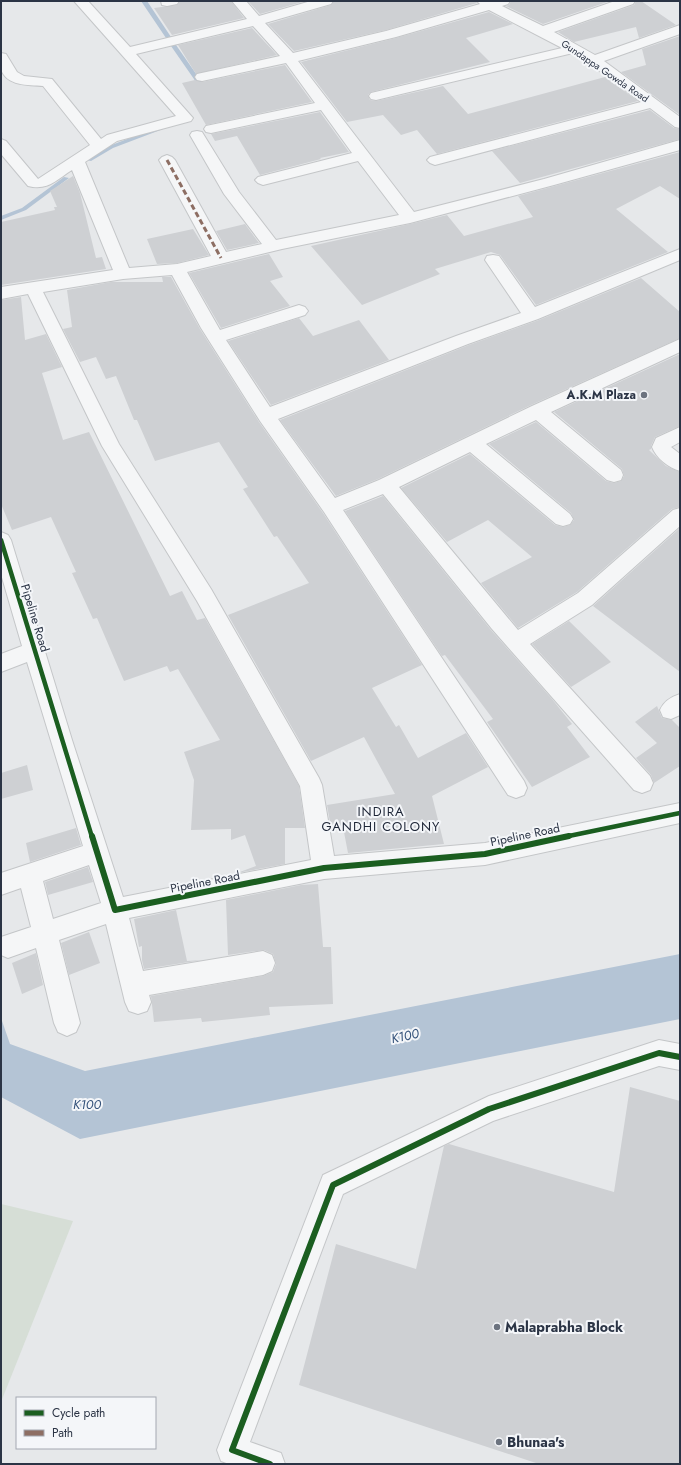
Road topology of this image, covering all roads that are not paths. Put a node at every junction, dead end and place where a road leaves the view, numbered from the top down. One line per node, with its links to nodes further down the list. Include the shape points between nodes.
1 (81, 1): 10 (street)
2 (239, 1): 6 (street)
3 (326, 1): 6 (street)
4 (628, 1): 8 (street)
5 (492, 2): 8 (street, Gundappa Gowda Road); 12 (street, via 402,30)
6 (256, 21): 10 (street); 12 (street)
7 (680, 29): 13 (street)
8 (544, 32): 9 (street, Gundappa Gowda Road)
9 (574, 49): 13 (street, Gundappa Gowda Road); 15 (street)
10 (126, 52): 19 (street)
11 (1, 57): 23 (street, via 12,74 21,80 47,82)
12 (290, 59): 14 (street); 17 (street)
13 (594, 60): 16 (street, Gundappa Gowda Road)
14 (202, 77)
15 (376, 96)
16 (653, 103): 18 (street, Gundappa Gowda Road); 27 (street)
17 (326, 105): 20 (street); 24 (street)
18 (680, 124)
19 (191, 126): 23 (street, via 172,121 112,138); 30 (street, via 232,194)
20 (211, 128)
21 (1, 144): 25 (street, via 36,184 40,184)
22 (680, 145): 29 (street)
23 (98, 146): 25 (street)
24 (362, 155): 28 (street); 29 (street)
25 (76, 160): 35 (street)
26 (167, 160): 32 (street)
27 (435, 160)
28 (263, 180)
29 (410, 218): 30 (street)
30 (272, 246): 32 (street)
31 (680, 254): 39 (street)
32 (221, 258): 34 (street)
33 (492, 260): 39 (street)
34 (177, 269): 35 (street); 40 (street)
35 (123, 274): 36 (street)
36 (33, 288): 37 (street); 60 (street, via 111,446 204,595 311,785)
37 (1, 293)
38 (300, 311): 40 (street)
39 (532, 315): 43 (street)
40 (216, 337): 43 (street)
41 (680, 345): 42 (street)
42 (538, 411): 45 (street); 47 (street)
43 (266, 416): 49 (street)
44 (680, 434): 46 (street, via 663,443 661,447)
45 (472, 443): 48 (street); 51 (street)
46 (680, 464)
47 (614, 475)
48 (386, 484): 49 (street); 53 (street, via 432,544)
49 (331, 506): 57 (street)
50 (680, 515): 53 (street, via 585,599)
51 (563, 519)
52 (1, 540): 54 (street, Pipeline Road)
53 (516, 642): 56 (street)
54 (34, 652): 55 (street); 59 (street, Pipeline Road)
55 (1, 663)
56 (642, 782)
57 (516, 788)
58 (680, 813): 60 (street, Pipeline Road, via 485,854)
59 (96, 852): 61 (street); 63 (street, Pipeline Road)
60 (324, 868): 63 (street, Pipeline Road)
61 (30, 875): 62 (street); 64 (street)
62 (1, 884)
63 (115, 910): 64 (street); 66 (street, via 136,994)
64 (45, 933): 65 (street); 67 (street)
65 (8, 946)
66 (264, 963)
67 (67, 1023)
68 (680, 1057): 69 (street, via 659,1052 489,1109 333,1186 232,1450)
69 (270, 1464)

